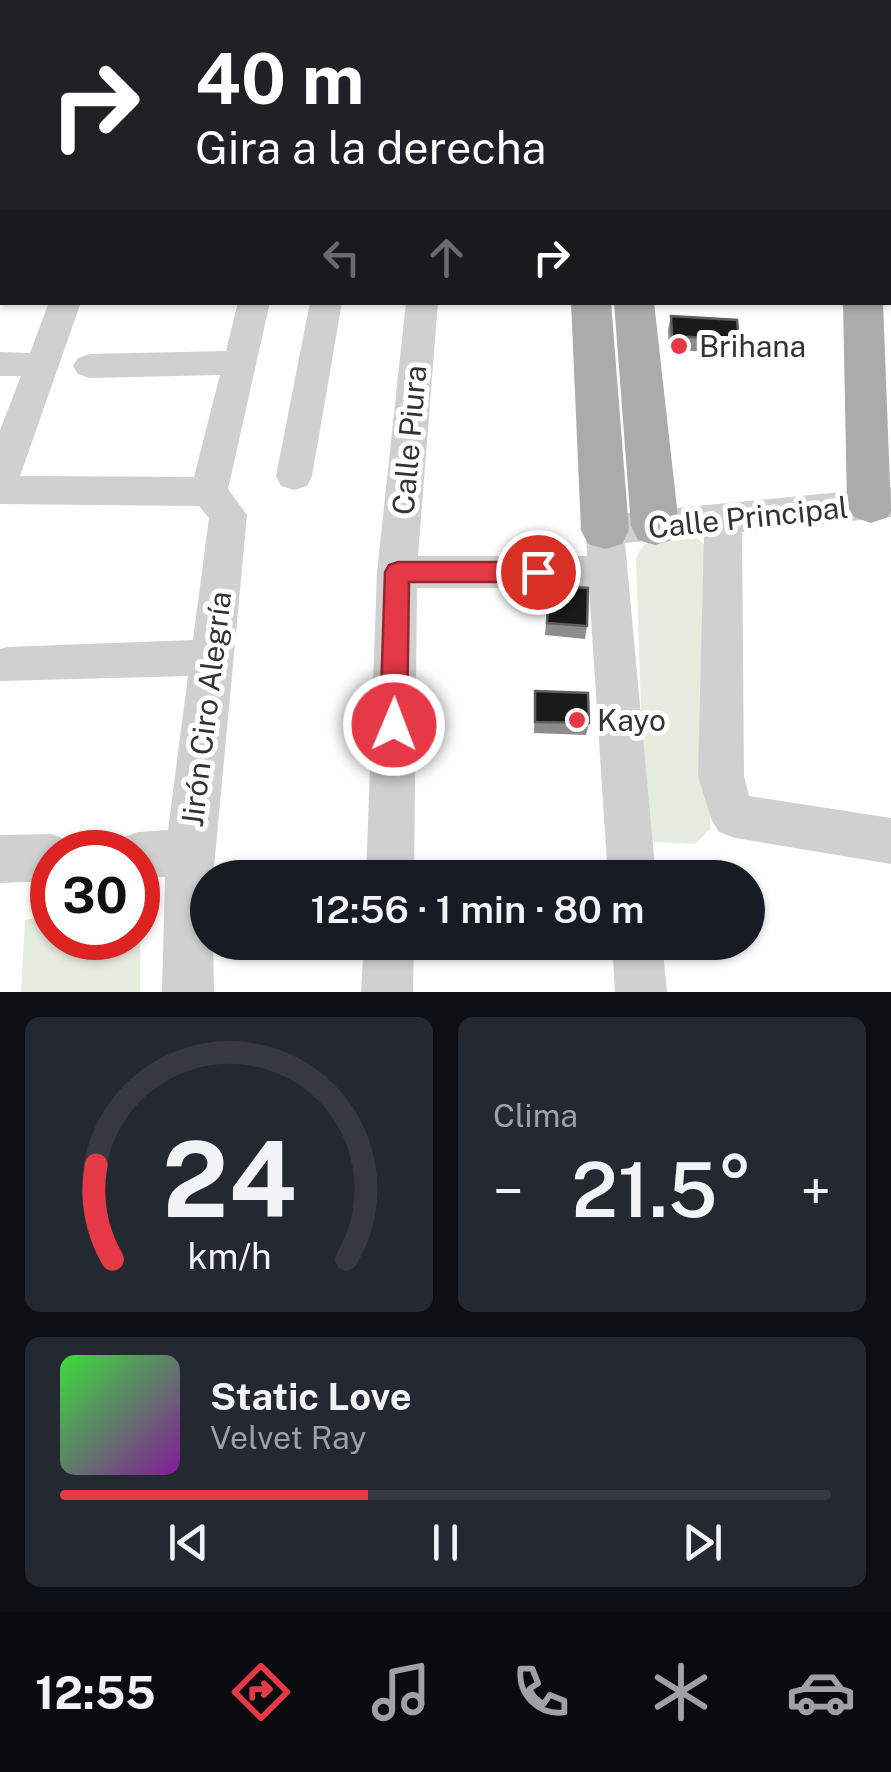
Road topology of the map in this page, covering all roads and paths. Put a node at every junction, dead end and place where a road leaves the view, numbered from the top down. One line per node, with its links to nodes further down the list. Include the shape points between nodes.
1 (63, 305): 10 (street)
2 (253, 305): 9 (street)
3 (325, 305): 12 (street)
4 (422, 305): 20 (street, Calle Piura)
5 (591, 305): 19 (main road)
6 (634, 305): 18 (main road)
7 (863, 305): 16 (main road)
8 (0, 364): 10 (street)
9 (242, 364): 11 (street); 15 (street)
10 (42, 365): 13 (street)
11 (90, 366)
12 (294, 476)
13 (0, 479)
14 (0, 490): 15 (street)
15 (209, 492): 21 (street, Jirón Ciro Alegría, via 228,515)
16 (881, 503): 17 (street, Calle Principal)
17 (723, 520): 18 (street, Calle Principal); 23 (street, via 721,776 728,805 734,816)
18 (655, 526): 19 (street, Calle Principal)
19 (607, 551): 20 (street, Calle Principal); 29 (street)
20 (398, 572): 28 (street, Calle Piura)
21 (214, 657): 22 (street); 24 (street, Jirón Ciro Alegría)
22 (7, 665)
23 (891, 841)
24 (189, 853): 25 (street); 32 (street, Jirón Ciro Alegría)
25 (160, 854)
26 (30, 858): 27 (street)
27 (0, 859)
28 (390, 860)
29 (631, 860)
30 (388, 960): 33 (street)
31 (639, 960): 34 (street)
32 (188, 992)
33 (388, 992)
34 (641, 992)

